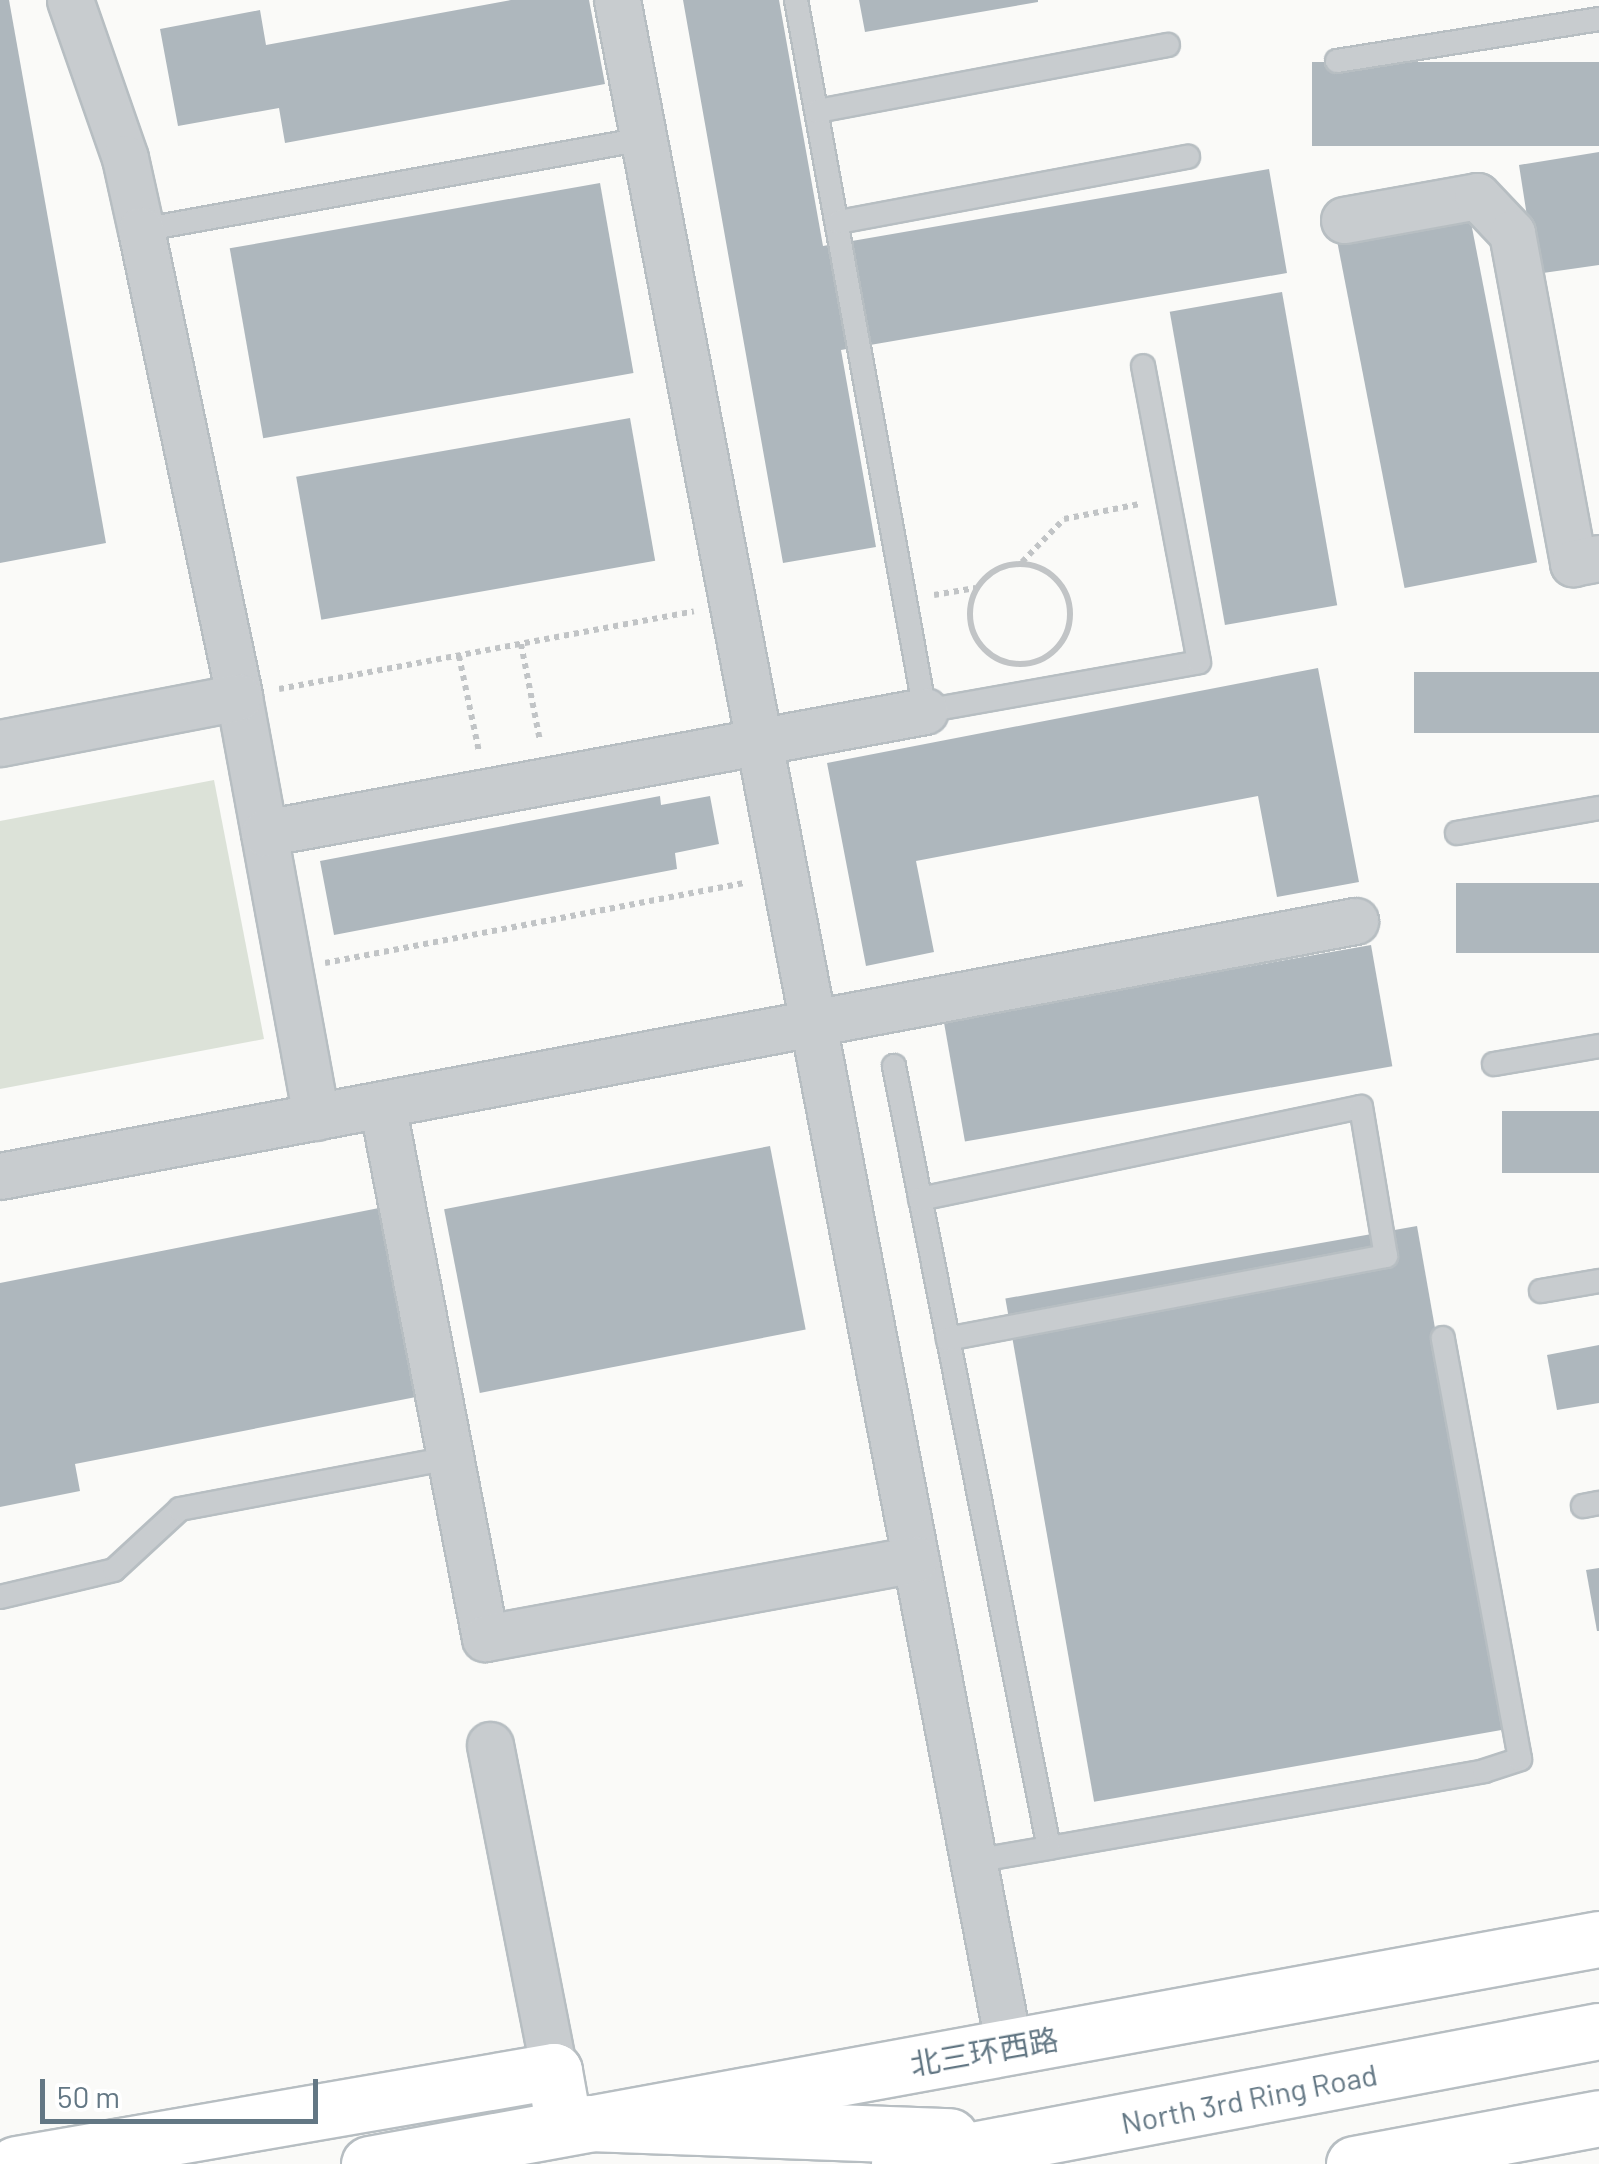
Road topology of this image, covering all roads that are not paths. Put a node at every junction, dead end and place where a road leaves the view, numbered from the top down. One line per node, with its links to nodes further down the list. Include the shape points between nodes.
1 (70, 0): 12 (street, via 125,158)
2 (617, 0): 8 (street)
3 (796, 0): 7 (lane)
4 (1599, 20): 6 (lane)
5 (1168, 45): 7 (lane)
6 (1337, 61)
7 (818, 111): 11 (lane)
8 (643, 139): 12 (lane); 17 (street)
9 (1188, 157): 11 (lane)
10 (1344, 220): 14 (street, via 1477,196 1512,233 1573,563)
11 (839, 222): 16 (lane)
12 (141, 230): 15 (street)
13 (1143, 366): 16 (lane, via 1199,662)
14 (1599, 558)
15 (238, 697): 18 (street); 20 (street)
16 (925, 711): 17 (street)
17 (758, 740): 20 (street); 23 (street)
18 (0, 743)
19 (1599, 808): 21 (lane)
20 (264, 833): 28 (street)
21 (1458, 833)
22 (1355, 921): 23 (street)
23 (812, 1020): 27 (street); 36 (street)
24 (1599, 1046): 25 (lane)
25 (1494, 1064)
26 (894, 1066): 30 (lane)
27 (382, 1104): 28 (street); 35 (street)
28 (316, 1116): 29 (street)
29 (0, 1176)
30 (920, 1199): 34 (lane); 34 (lane, via 1360,1107 1386,1256)
31 (1599, 1281): 32 (lane)
32 (1542, 1291)
33 (1443, 1338): 39 (lane, via 1520,1759 1484,1771)
34 (948, 1339): 39 (lane)
35 (450, 1458): 36 (street, via 485,1638); 37 (lane, via 180,1508 114,1570)
36 (916, 1560): 40 (street)
37 (0, 1598)
38 (490, 1745): 44 (street)
39 (1049, 1848): 40 (lane)
40 (974, 1861): 43 (street)
41 (1599, 1939): 43 (main road, 北三环西路)
42 (1599, 2031): 47 (main road, North 3rd Ring Road)
43 (1009, 2047): 46 (main road, 北三环西路)
44 (554, 2071): 46 (main road); 48 (main road)
45 (1599, 2118): 51 (main road)
46 (577, 2125): 47 (main road); 49 (main road, 北三环西路)
47 (1033, 2139): 50 (main road, North 3rd Ring Road)
48 (16, 2164)
49 (369, 2164)
50 (899, 2164)
51 (1354, 2164)

